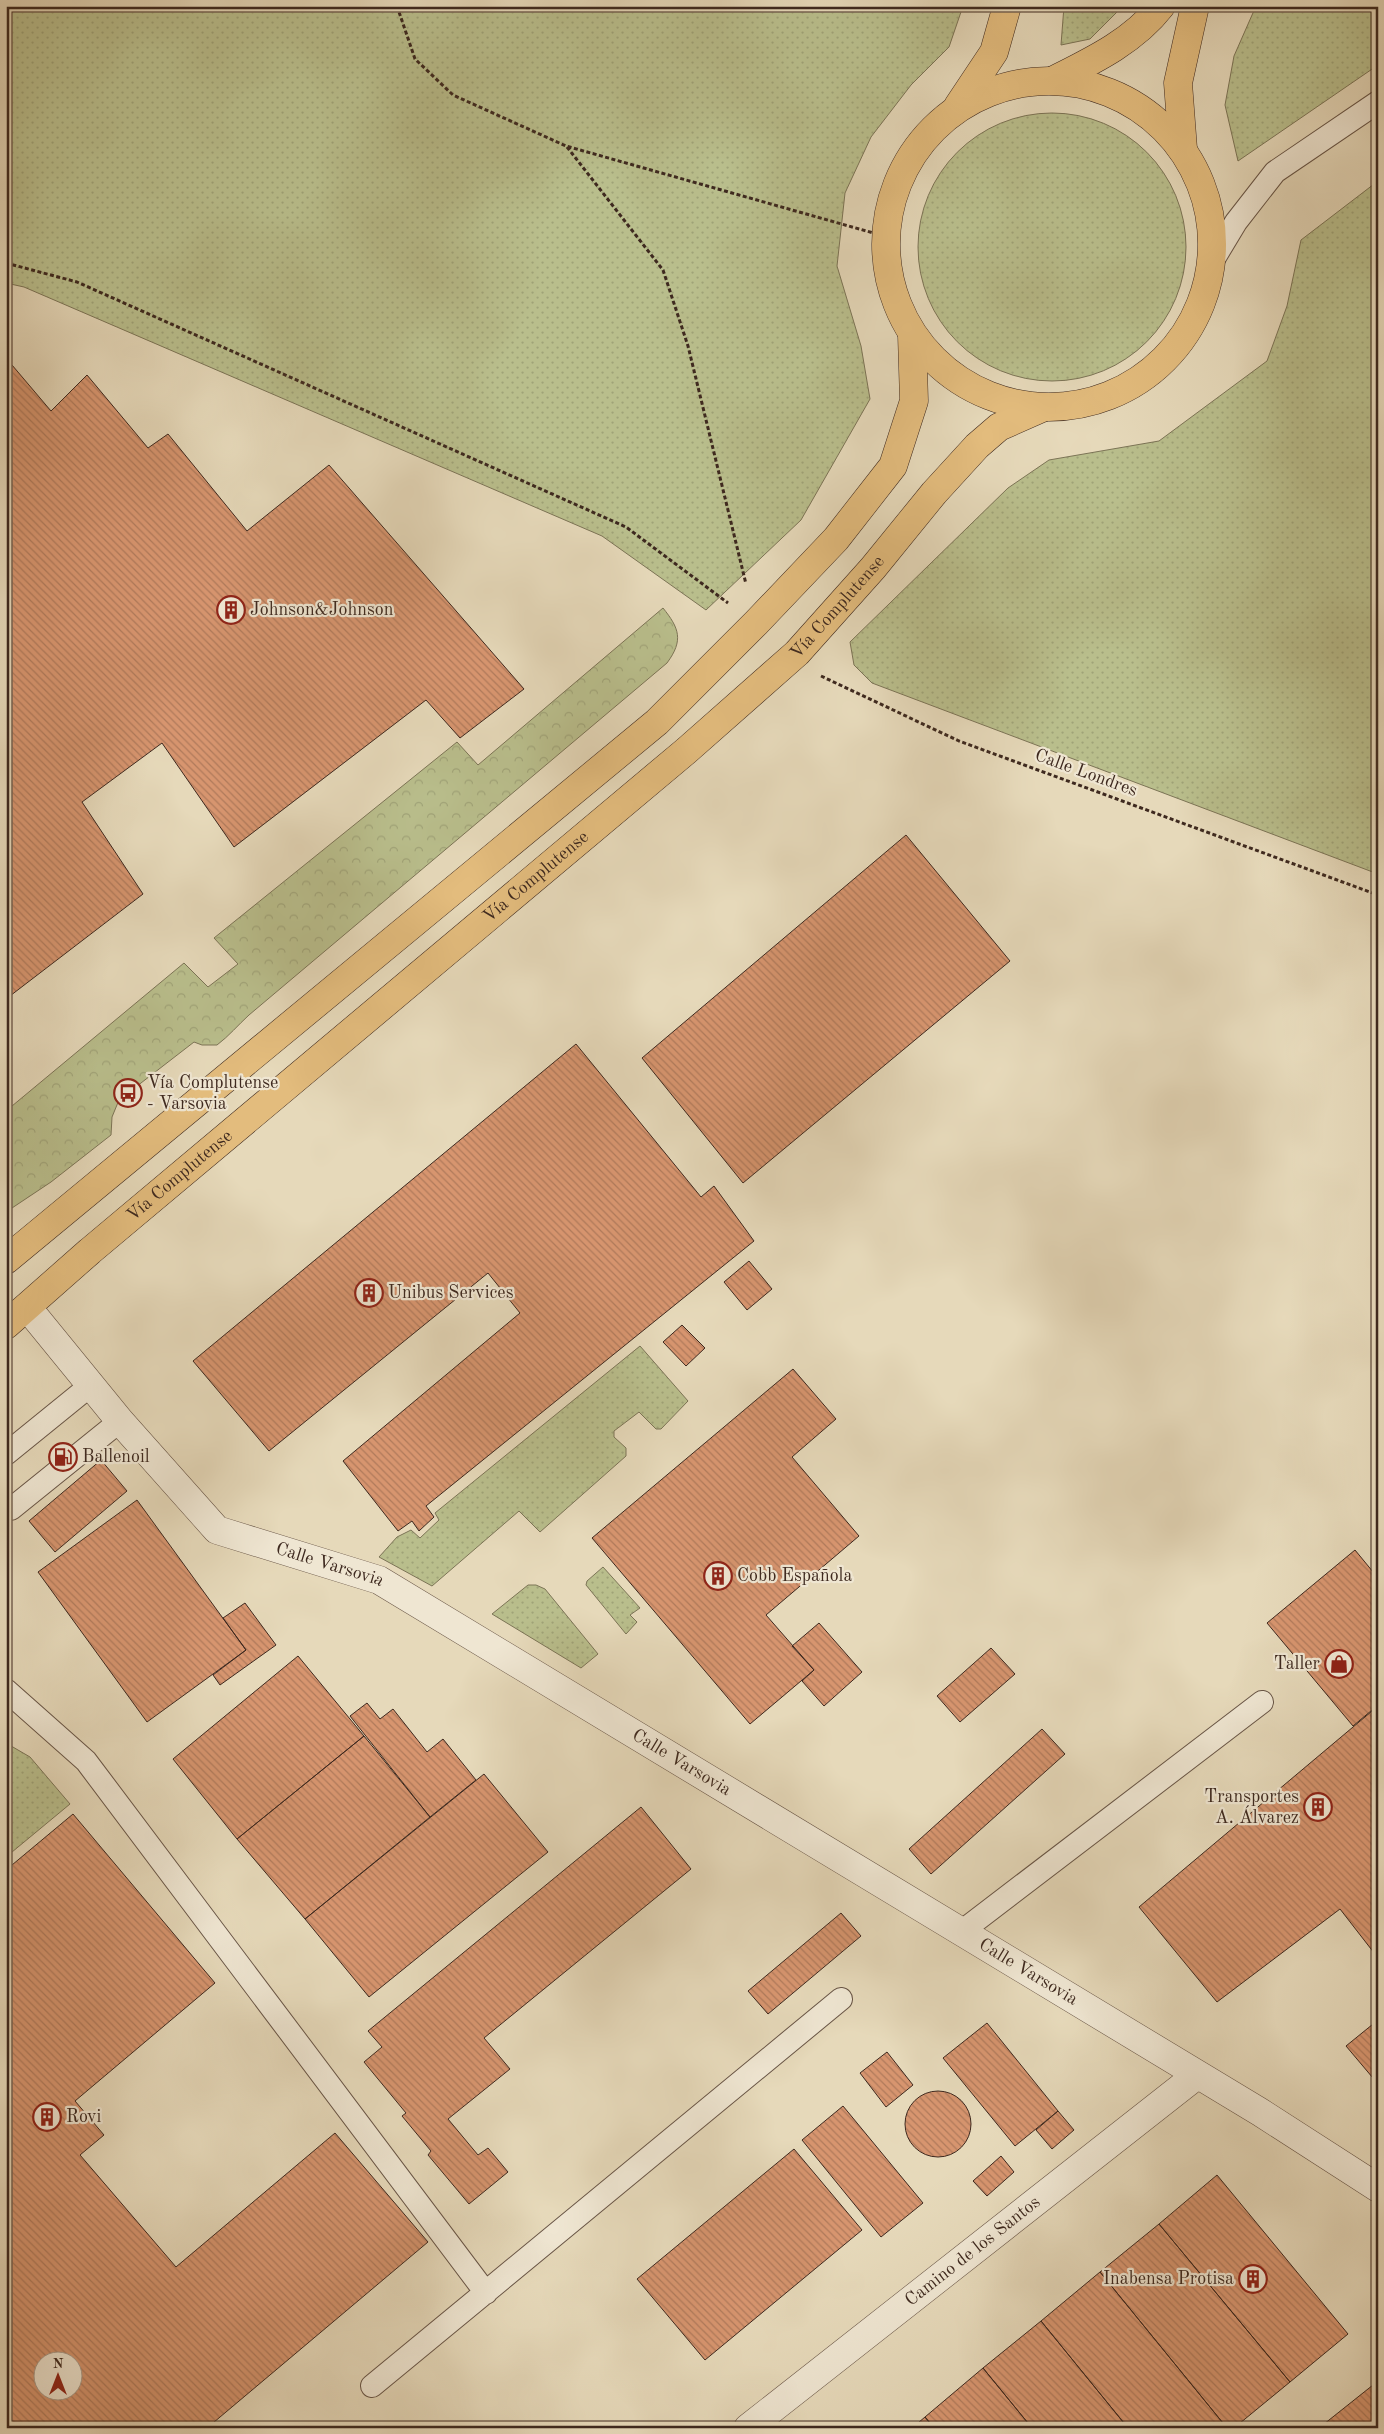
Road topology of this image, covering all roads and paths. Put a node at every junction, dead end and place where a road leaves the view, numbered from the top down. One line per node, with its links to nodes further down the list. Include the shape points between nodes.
1 (397, 6): 8 (path, via 416,59 453,95)
2 (1006, 6): 7 (main road, via 994,52)
3 (1161, 6): 5 (main road, via 1105,54)
4 (1195, 6): 9 (main road, via 1178,84)
5 (1054, 80): 7 (main road, via 1004,86); 9 (main road, via 1092,86 1127,99 1158,121)
6 (1378, 102): 11 (lane, via 1275,172 1236,222)
7 (958, 106): 10 (main road, via 920,141 894,186)
8 (566, 146): 10 (path); 15 (path, via 663,270 688,346)
9 (1183, 149): 11 (main road, via 1202,184 1212,222)
10 (884, 236): 13 (main road, via 890,288)
11 (1212, 262): 14 (main road, via 1205,296 1190,328 1169,356 1142,379 1111,396 1077,406)
12 (6, 263): 15 (path, via 77,282 626,527)
13 (912, 335): 14 (main road, via 946,373 992,398); 15 (main road, via 914,401 893,466 836,539)
14 (1042, 408): 16 (main road, Vía Complutense, via 999,427 977,446)
15 (756, 623): 18 (main road, via 657,722)
16 (797, 653): 17 (path, Calle Londres, via 822,676 960,742); 19 (main road, Vía Complutense, via 686,751 90,1251)
17 (1378, 896)
18 (6, 1260)
19 (28, 1307): 20 (main road, Vía Complutense); 21 (street, Calle Varsovia)
20 (6, 1324)
21 (91, 1386): 22 (street, Calle Varsovia); 23 (lane)
22 (120, 1421): 24 (lane, via 11,1509); 27 (street, Calle Varsovia, via 217,1530 379,1580)
23 (6, 1454)
24 (6, 1503)
25 (6, 1690): 31 (lane, via 86,1760)
26 (1262, 1702): 27 (lane)
27 (961, 1932): 29 (street, Calle Varsovia)
28 (841, 1999): 31 (lane)
29 (1197, 2075): 30 (street, Calle Varsovia); 33 (street, Camino de los Santos)
30 (1378, 2188)
31 (486, 2293): 32 (lane)
32 (372, 2386)
33 (748, 2428)

